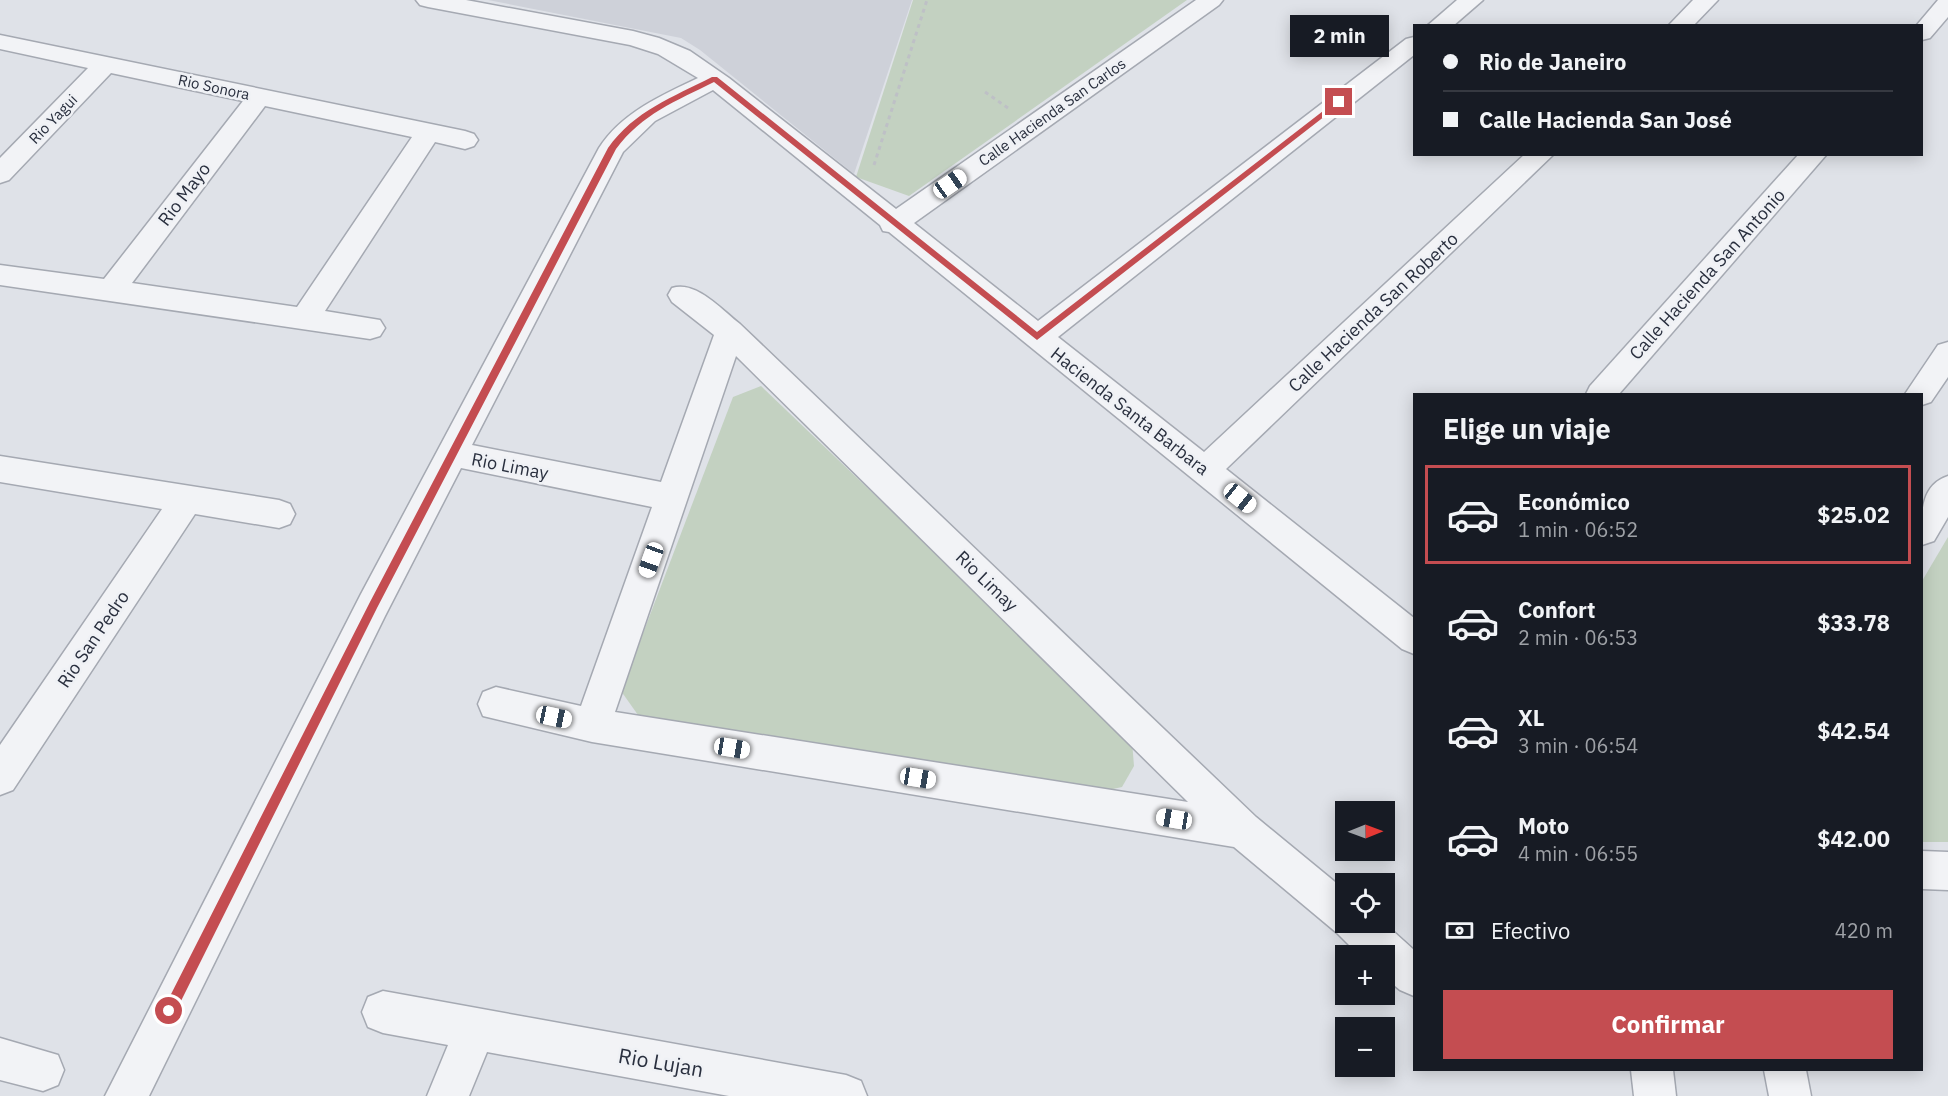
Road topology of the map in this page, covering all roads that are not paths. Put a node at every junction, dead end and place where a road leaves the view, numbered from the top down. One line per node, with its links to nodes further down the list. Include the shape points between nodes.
1 (428, 0): 12 (street, Hacienda Santa Barbara, via 656,44 678,53)
2 (1211, 0): 19 (street, Calle Hacienda San Carlos)
3 (1471, 0): 6 (street)
4 (1706, 0): 7 (street)
5 (1948, 3): 8 (street)
6 (1441, 24)
7 (1681, 24)
8 (1923, 32)
9 (0, 42): 11 (street, Rio Sonora)
10 (1413, 45): 26 (street)
11 (106, 64): 13 (street, Rio Sonora); 18 (street, Rio Yagui)
12 (715, 79): 19 (street, Hacienda Santa Barbara); 30 (street, via 644,114 612,148)
13 (259, 97): 14 (street, Rio Sonora); 21 (street, Rio Mayo)
14 (428, 134): 15 (street, Rio Sonora); 23 (street)
15 (465, 140)
16 (1539, 156): 32 (street, Calle Hacienda San Roberto)
17 (1812, 156): 28 (street, Calle Hacienda San Antonio)
18 (0, 174)
19 (894, 224): 26 (street, Hacienda Santa Barbara)
20 (0, 275): 21 (street)
21 (110, 292): 23 (street)
22 (682, 295): 25 (street, Rio Limay)
23 (305, 318): 24 (street)
24 (370, 328)
25 (730, 332): 34 (street); 42 (street, Rio Limay)
26 (1037, 337): 32 (street, Hacienda Santa Barbara)
27 (1948, 353): 29 (street)
28 (1602, 393)
29 (1921, 393)
30 (453, 454): 34 (street, Rio Limay); 55 (street)
31 (0, 469): 35 (street)
32 (1205, 470): 38 (street, Hacienda Santa Barbara)
33 (1948, 489): 37 (street)
34 (673, 498): 40 (street)
35 (186, 500): 36 (street); 41 (street, Rio San Pedro)
36 (279, 514)
37 (1923, 529)
38 (1409, 622)
39 (496, 705): 40 (street)
40 (592, 725): 42 (street)
41 (0, 777)
42 (1243, 830): 45 (street, Rio Limay)
43 (1923, 870): 44 (street)
44 (1948, 871)
45 (1335, 908)
46 (1365, 933): 47 (street)
47 (1413, 975)
48 (383, 1012): 49 (street, Rio Lujan)
49 (476, 1028): 54 (street, Rio Lujan); 56 (street)
50 (0, 1059): 51 (street)
51 (43, 1070)
52 (1652, 1071): 58 (street)
53 (1785, 1071): 59 (street)
54 (781, 1090): 57 (street, Rio Lujan)
55 (126, 1096)
56 (448, 1096)
57 (846, 1096)
58 (1655, 1096)
59 (1790, 1096)

